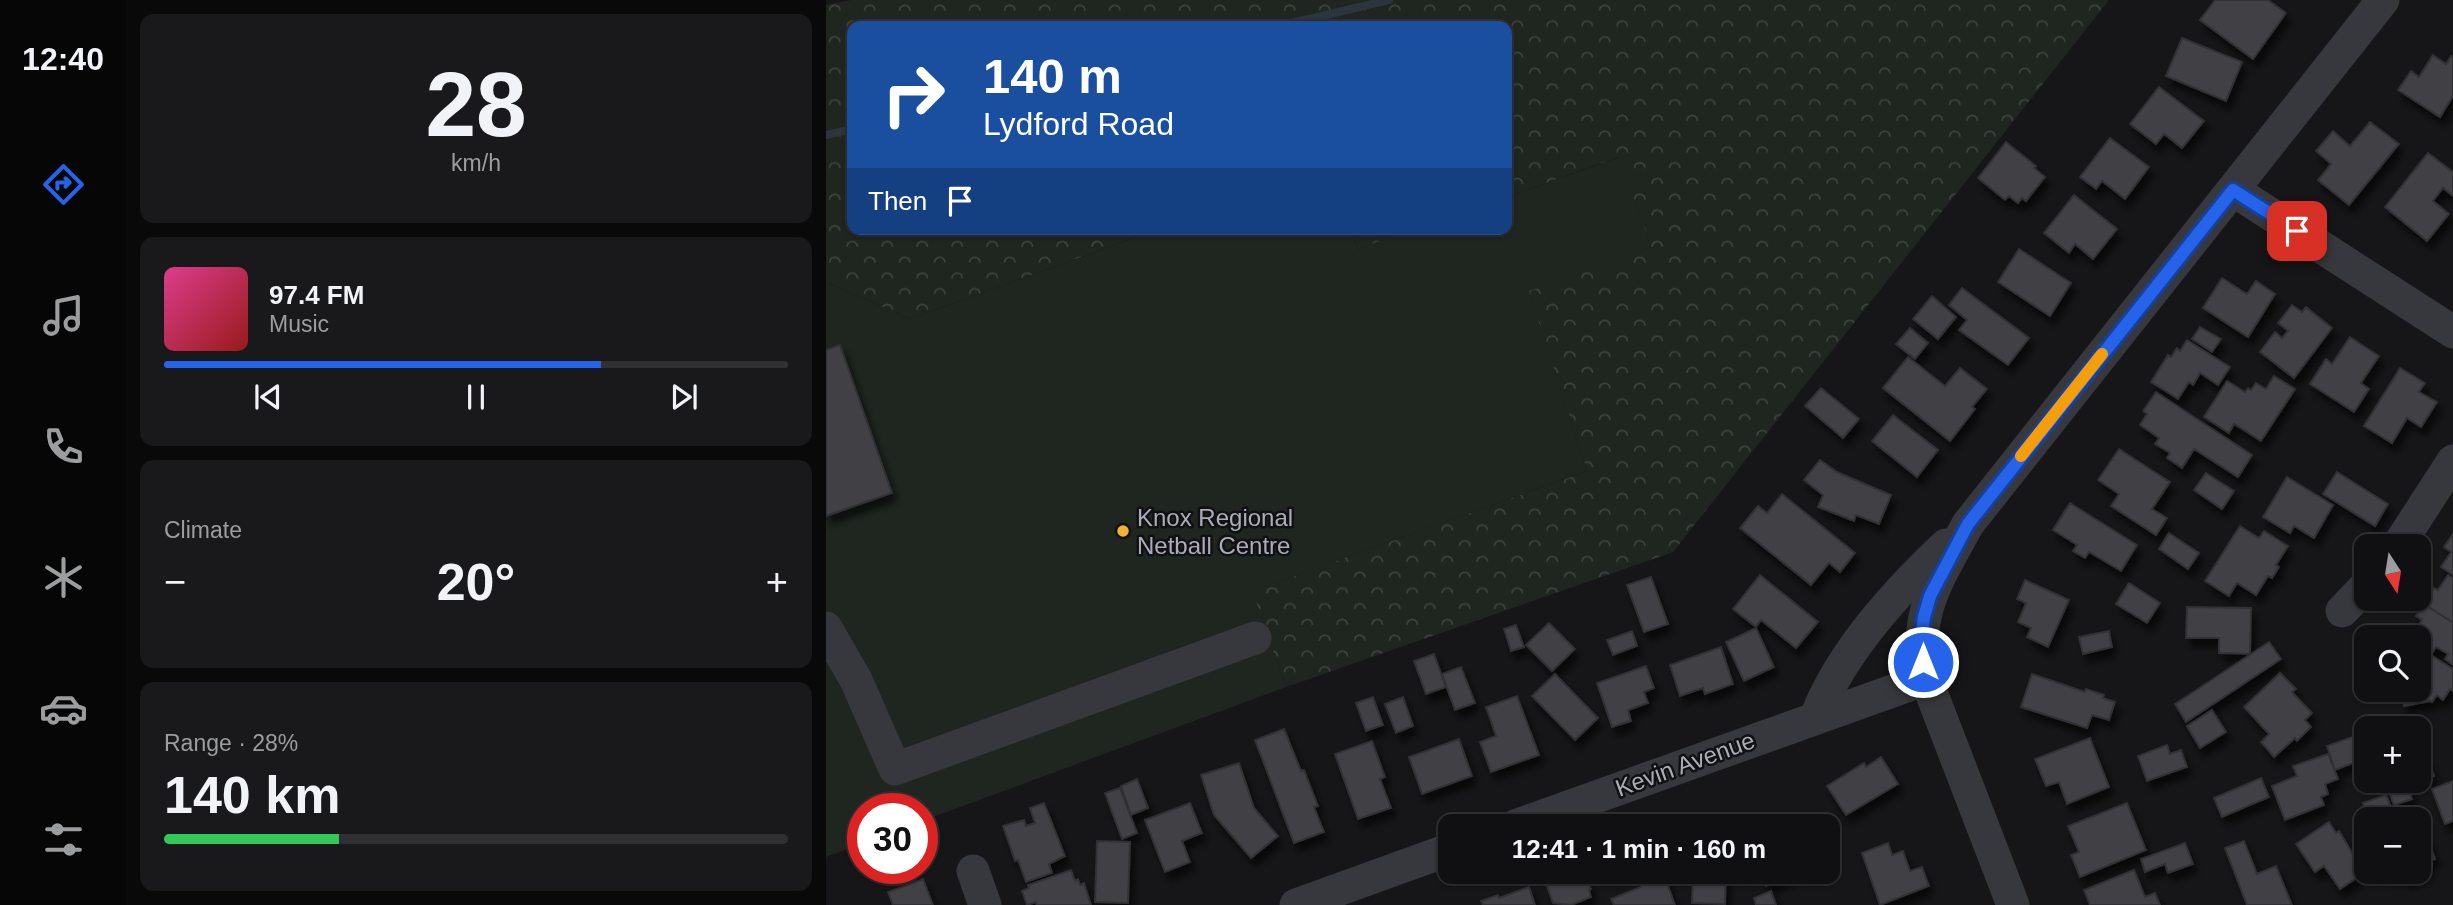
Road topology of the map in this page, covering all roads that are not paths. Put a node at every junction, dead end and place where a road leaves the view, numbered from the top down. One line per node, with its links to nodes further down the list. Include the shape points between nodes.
1 (2383, 0): 2 (street)
2 (2233, 190): 3 (street); 5 (street)
3 (2453, 332)
4 (2453, 461): 6 (street)
5 (1968, 524): 11 (street, via 1930,596 1924,617 1921,641); 12 (street, via 1905,583 1833,678)
6 (2406, 534)
7 (2354, 599): 8 (street)
8 (2343, 611)
9 (826, 628): 10 (street, via 856,680 895,769)
10 (1255, 638)
11 (1926, 679): 12 (street, Kevin Avenue); 18 (street)
12 (1816, 717): 13 (street, Kevin Avenue)
13 (1548, 814)
14 (1438, 854): 17 (street)
15 (973, 871): 16 (street)
16 (985, 905)
17 (1296, 905)
18 (2013, 905)

